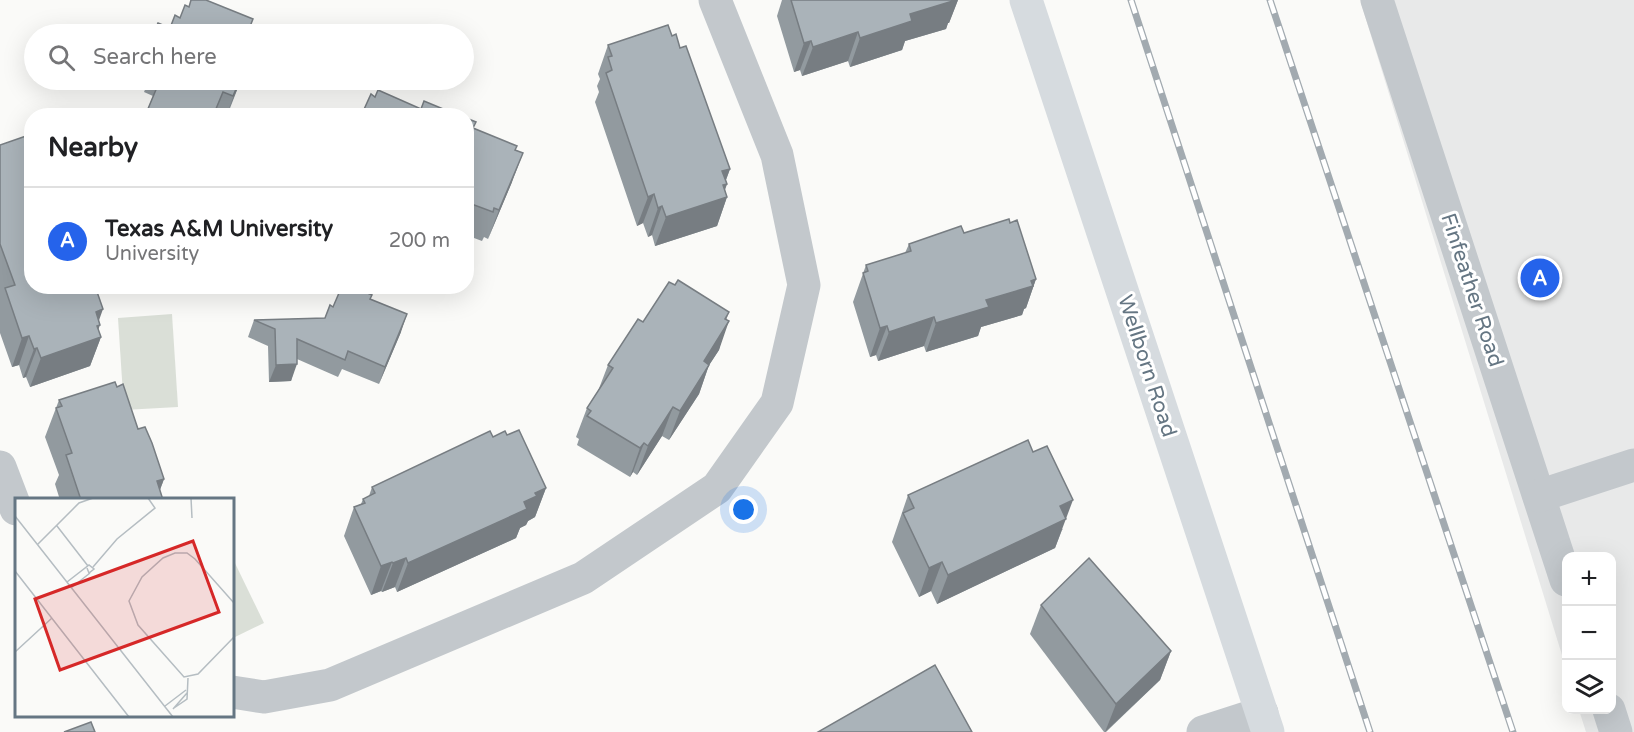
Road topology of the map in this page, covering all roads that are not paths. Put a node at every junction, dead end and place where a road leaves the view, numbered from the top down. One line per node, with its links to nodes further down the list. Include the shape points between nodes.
1 (715, 0): 9 (street, via 777,155 804,285 777,403 717,488 583,578 330,685 264,697)
2 (1026, 0): 11 (main road, Wellborn Road)
3 (1377, 0): 6 (street, Finfeather Road)
4 (1634, 465): 6 (street)
5 (0, 466): 7 (street)
6 (1539, 496): 8 (street, Finfeather Road)
7 (15, 506)
8 (1562, 568)
9 (234, 692)
10 (1610, 714): 13 (street)
11 (1265, 723): 12 (street)
12 (1203, 732)
13 (1616, 732)

